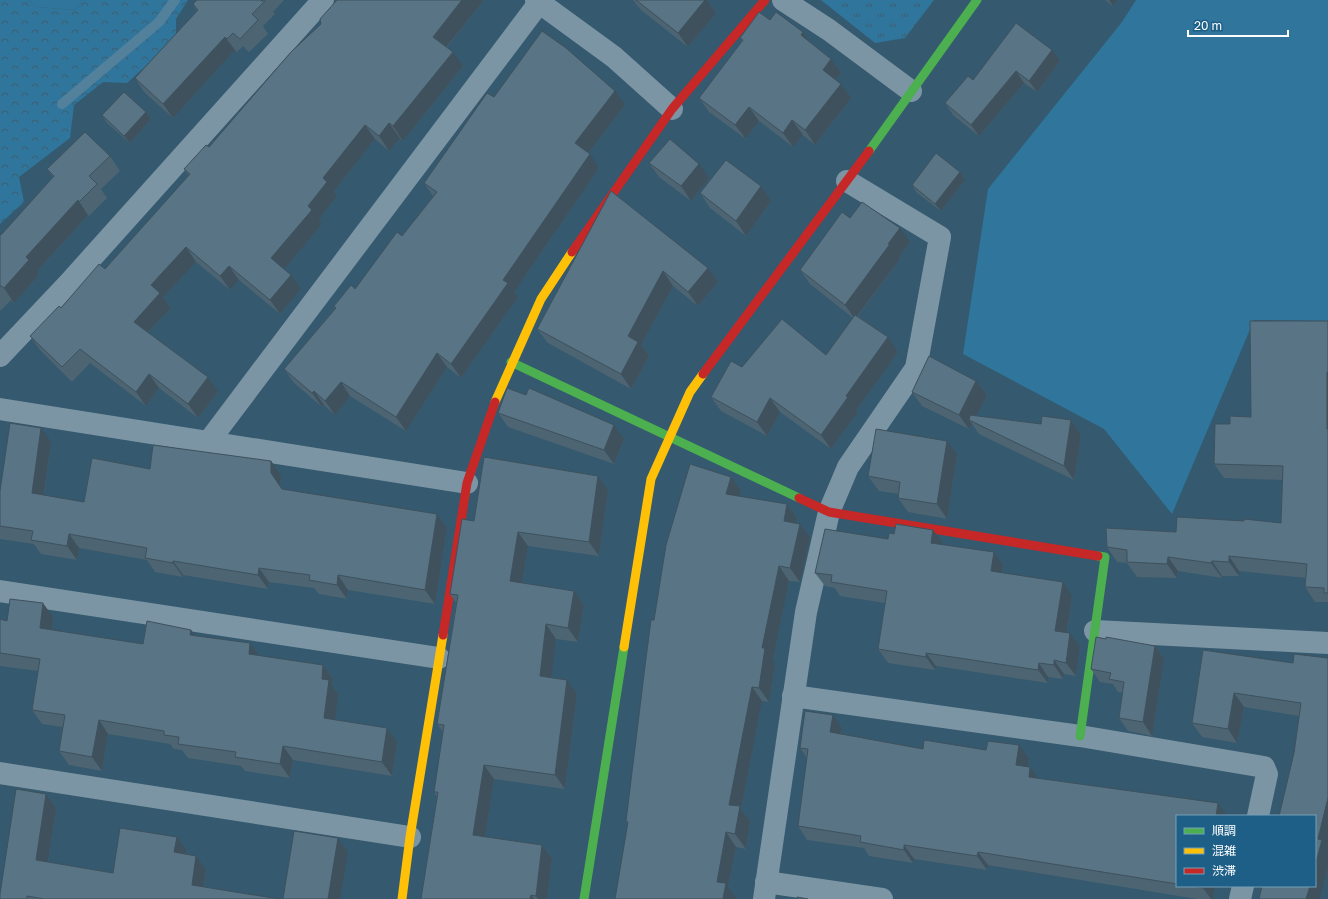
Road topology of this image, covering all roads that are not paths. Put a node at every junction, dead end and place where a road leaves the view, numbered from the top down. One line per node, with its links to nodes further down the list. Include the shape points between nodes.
1 (323, 0): 9 (street)
2 (765, 0): 7 (street)
3 (783, 0): 6 (street)
4 (977, 0): 6 (street)
5 (537, 1): 7 (street, via 614,57); 13 (street)
6 (911, 91): 8 (street)
7 (672, 109): 10 (street, via 540,299)
8 (847, 181): 12 (street, via 690,392); 15 (street, via 940,237 916,368 848,467)
9 (0, 356)
10 (511, 362): 12 (street); 14 (street, via 490,413)
11 (0, 409): 13 (street)
12 (670, 438): 15 (street); 28 (street, via 651,479)
13 (210, 441): 14 (street)
14 (467, 483): 19 (street)
15 (828, 512): 17 (street, via 1105,557); 20 (street, via 806,612)
16 (0, 591): 19 (street)
17 (1095, 631): 18 (street); 21 (street)
18 (1328, 643)
19 (440, 658): 24 (street)
20 (793, 696): 21 (street); 26 (street)
21 (1080, 736): 23 (street, via 1264,767 1267,774)
22 (0, 773): 24 (street)
23 (1258, 815)
24 (410, 838): 27 (street)
25 (1243, 887): 30 (street)
26 (765, 891): 29 (street)
27 (402, 899)
28 (584, 899)
29 (882, 899)
30 (1240, 899)

